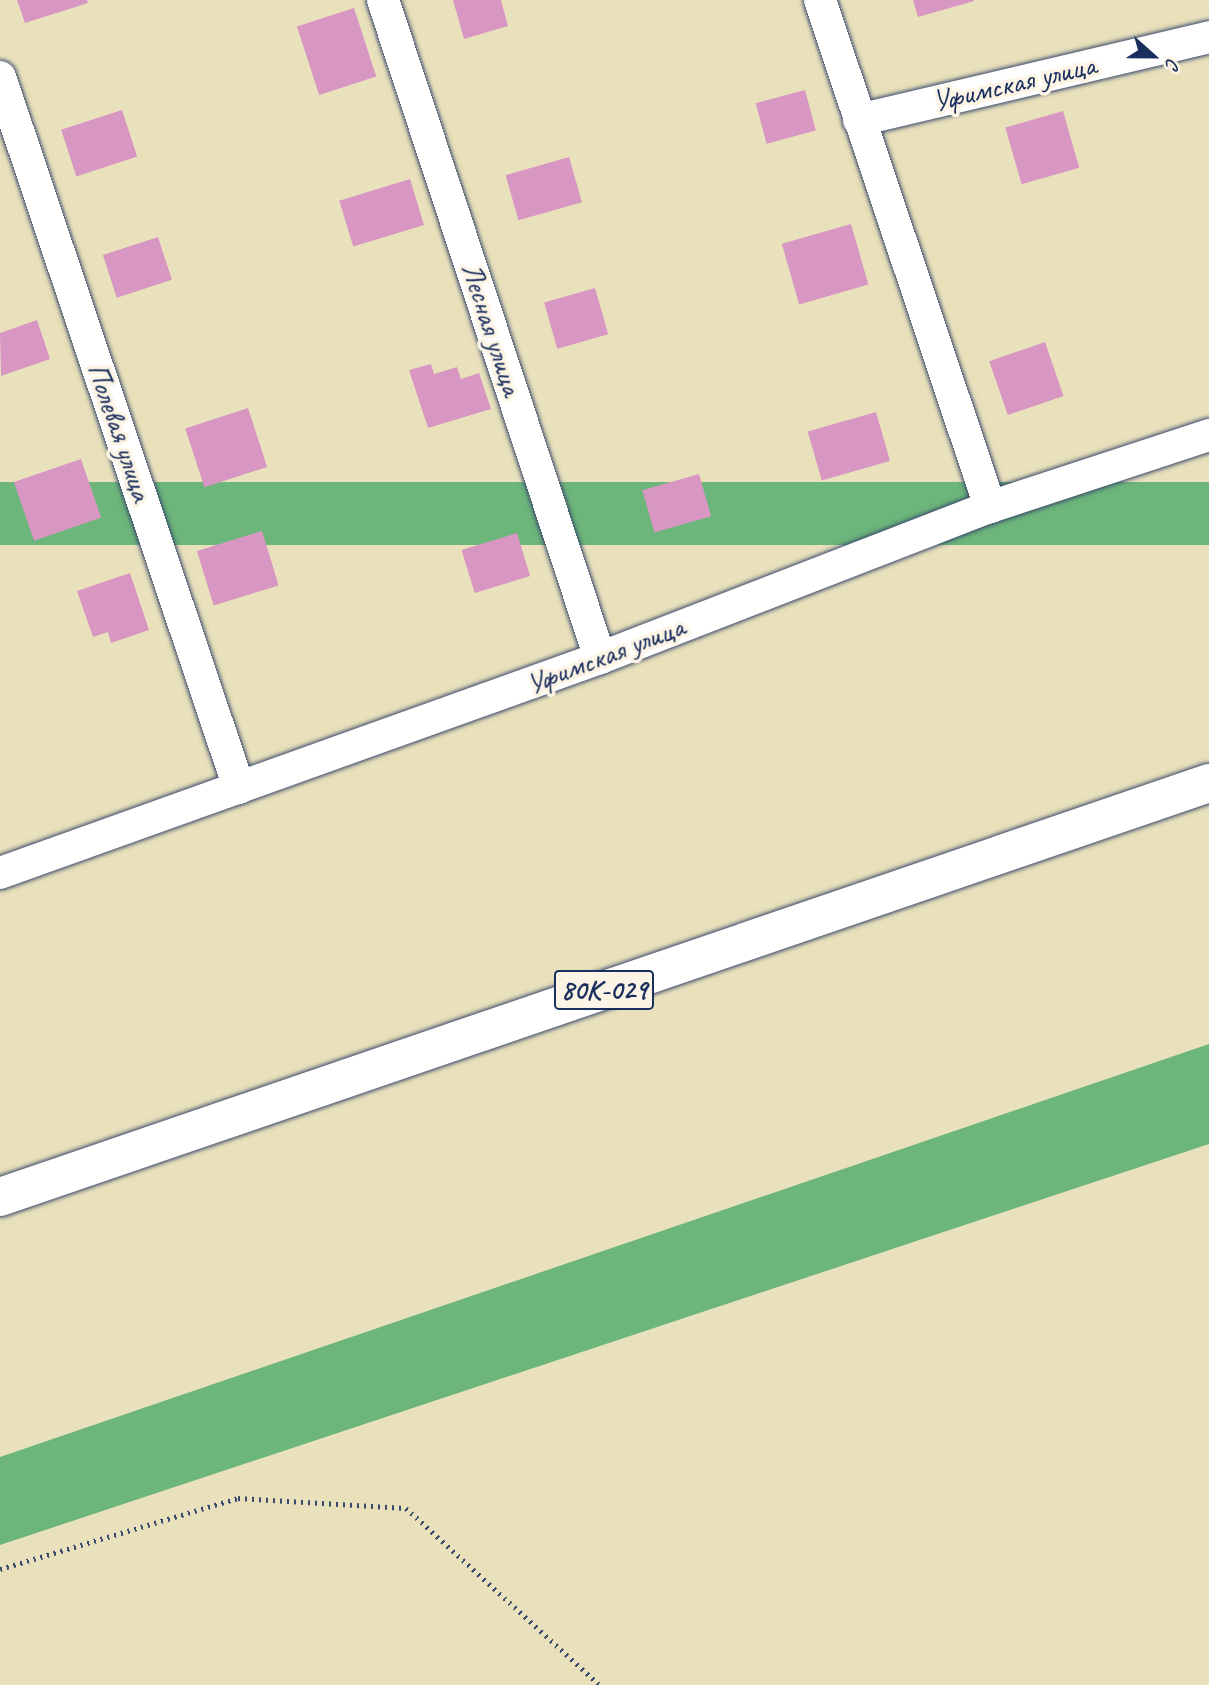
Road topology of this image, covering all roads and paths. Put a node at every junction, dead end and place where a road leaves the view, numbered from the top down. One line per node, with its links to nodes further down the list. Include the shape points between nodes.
1 (383, 0): 8 (street, Лесная улица)
2 (820, 0): 5 (street)
3 (1209, 37): 5 (street, Уфимская улица)
4 (0, 77): 10 (street, Полевая улица)
5 (859, 120): 7 (street)
6 (1209, 435): 7 (street, Уфимская улица)
7 (990, 507): 8 (street, Уфимская улица)
8 (600, 659): 10 (street, Уфимская улица)
9 (1209, 783): 12 (main road, 80К-029)
10 (239, 788): 11 (street, Уфимская улица)
11 (0, 873)
12 (0, 1196)
13 (0, 1569): 14 (path, via 238,1498 407,1508)
14 (600, 1685)

